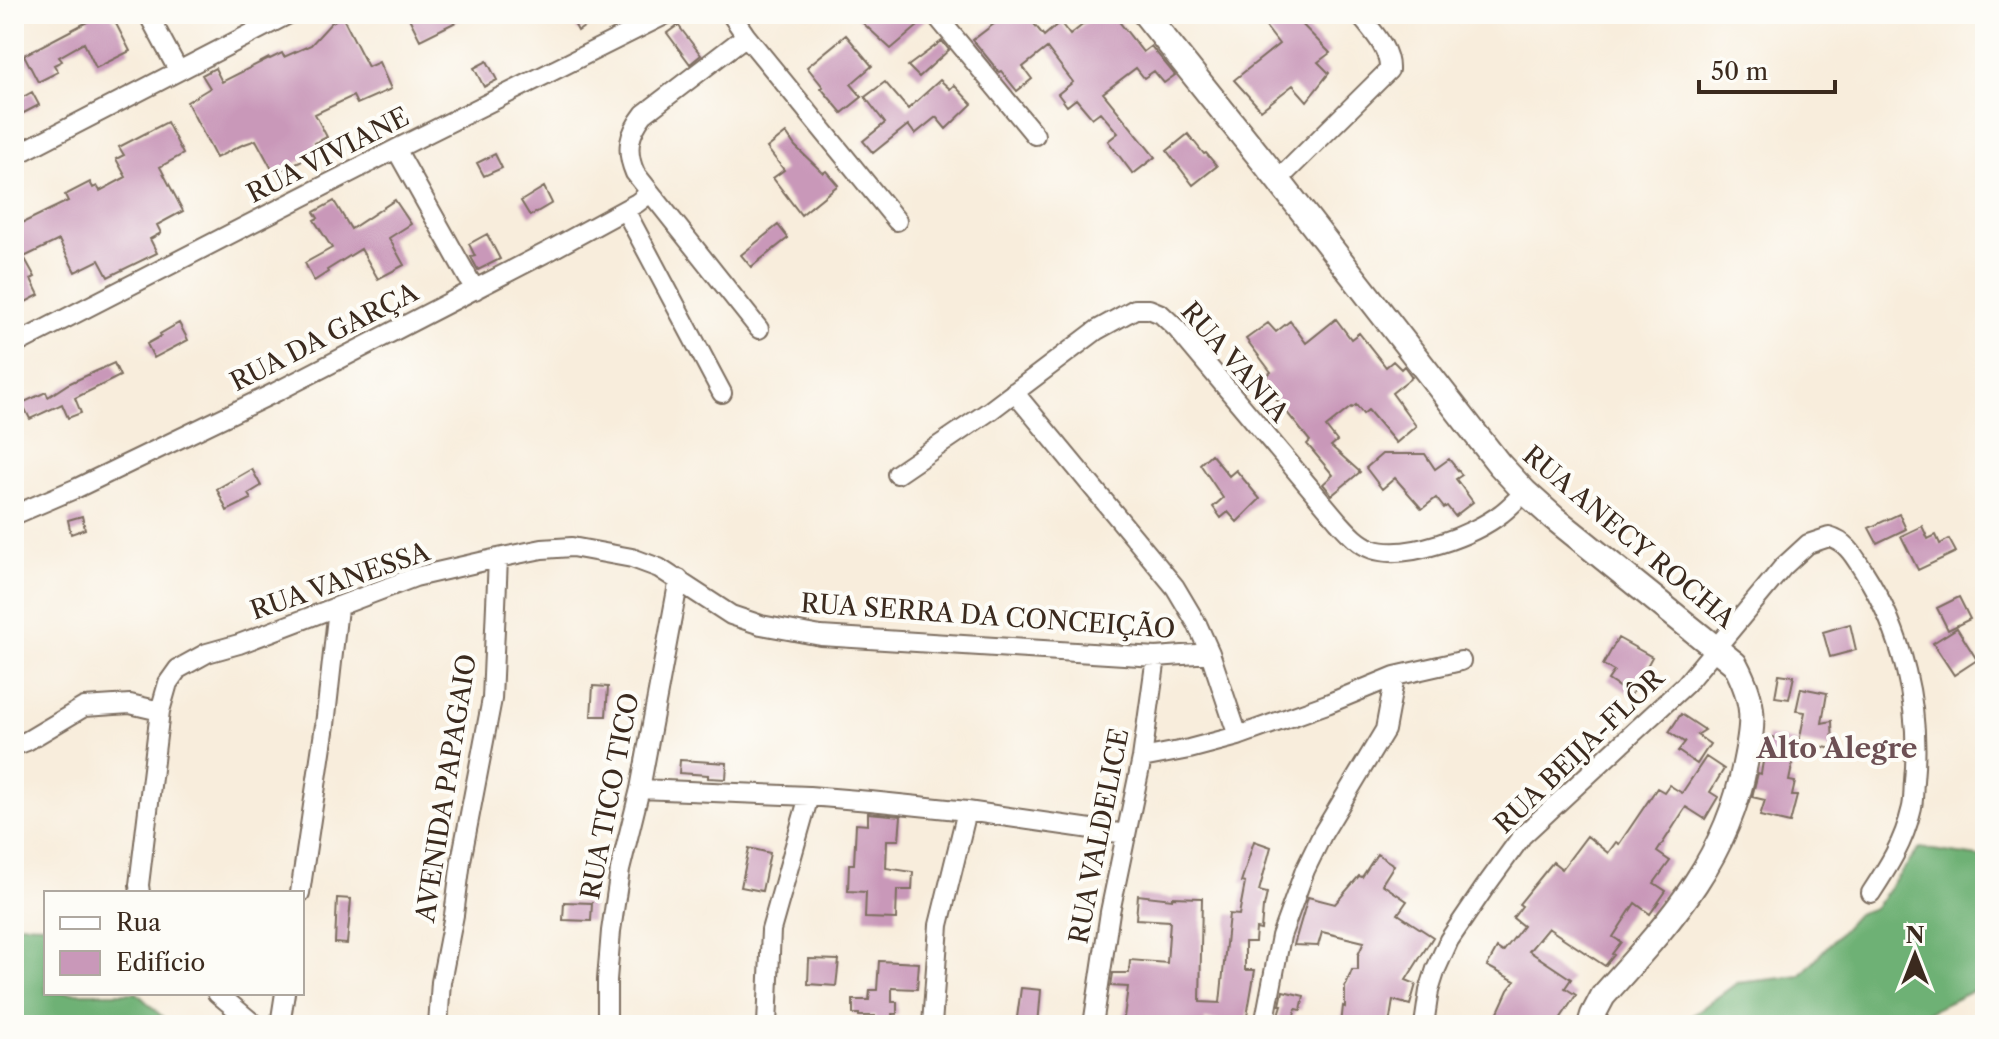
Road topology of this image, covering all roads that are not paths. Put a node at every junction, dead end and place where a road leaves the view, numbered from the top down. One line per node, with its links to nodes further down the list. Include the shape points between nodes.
1 (148, 14): 9 (street)
2 (289, 14): 9 (street)
3 (667, 14): 11 (street, RUA VIVIANE)
4 (731, 14): 8 (street)
5 (935, 14): 10 (street)
6 (1145, 14): 13 (street, RUA ANECY ROCHA)
7 (1359, 14): 13 (street, via 1386,49 1389,70)
8 (746, 36): 14 (street, via 634,126 631,163); 16 (street)
9 (178, 70): 12 (street)
10 (1035, 135)
11 (396, 149): 17 (street); 19 (street, RUA VIVIANE)
12 (14, 156)
13 (1278, 180): 23 (street, RUA ANECY ROCHA)
14 (650, 193): 15 (street, RUA DA GARÇA); 18 (street)
15 (625, 210): 17 (street, RUA DA GARÇA); 21 (street)
16 (897, 221)
17 (475, 290): 24 (street, RUA DA GARÇA, via 276,392)
18 (759, 329)
19 (14, 345)
20 (1014, 392): 22 (street, RUA VANIA); 23 (street, RUA VANIA, via 1097,330 1135,309 1149,309 1177,329 1338,521 1371,549 1405,552 1459,537 1501,515); 29 (street, via 1175,587)
21 (722, 393)
22 (897, 474)
23 (1525, 492): 28 (street, RUA ANECY ROCHA)
24 (14, 515)
25 (498, 558): 26 (street, RUA VANESSA, via 572,547 632,558); 27 (street, RUA VANESSA, via 415,577); 48 (street, AVENIDA PAPAGAIO, via 492,699 461,861)
26 (679, 579): 30 (street, RUA SERRA DA CONCEIÇÃO, via 731,615 821,636); 37 (street, RUA TICO TICO)
27 (338, 608): 33 (street, RUA VANESSA, via 207,653 178,669); 42 (street)
28 (1716, 647): 43 (street, RUA BEIJA-FLÔR, via 1808,544 1829,537 1851,551 1897,638 1916,729 1912,810 1896,855); 54 (street, RUA BEIJA-FLÔR, via 1674,695 1522,836 1449,940 1429,991); 55 (street, RUA ANECY ROCHA, via 1735,664 1752,708 1731,818 1688,897 1603,996)
29 (1210, 653): 30 (street, RUA SERRA DA CONCEIÇÃO); 34 (street)
30 (1156, 657): 36 (street, RUA VALDELICE)
31 (1461, 661): 32 (street)
32 (1395, 676): 34 (street); 53 (street, via 1385,730 1305,870 1281,936)
33 (160, 711): 35 (street, via 130,704 84,707); 41 (street)
34 (1238, 736): 36 (street)
35 (14, 746)
36 (1142, 758): 40 (street, RUA VALDELICE)
37 (640, 789): 38 (street); 49 (street, RUA TICO TICO, via 611,931)
38 (809, 796): 39 (street); 50 (street, via 771,930)
39 (967, 811): 40 (street); 51 (street, via 939,925)
40 (1126, 834): 52 (street, RUA VALDELICE)
41 (140, 891)
42 (300, 891)
43 (1871, 893)
44 (219, 995): 46 (street)
45 (285, 995): 47 (street)
46 (255, 1025)
47 (280, 1025)
48 (438, 1025)
49 (607, 1025)
50 (767, 1025)
51 (932, 1025)
52 (1093, 1025)
53 (1264, 1025)
54 (1424, 1025)
55 (1590, 1025)

